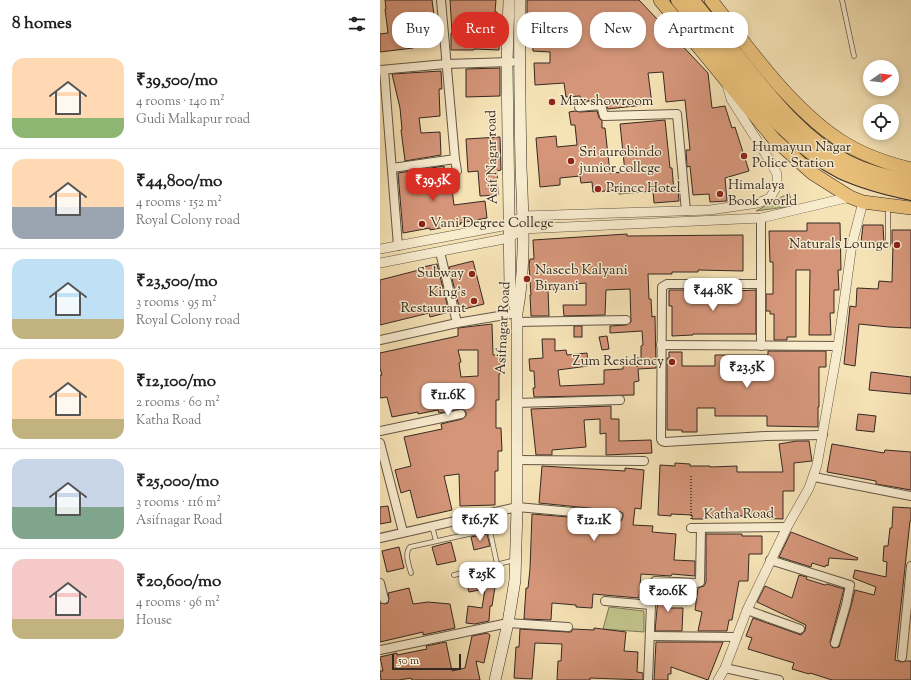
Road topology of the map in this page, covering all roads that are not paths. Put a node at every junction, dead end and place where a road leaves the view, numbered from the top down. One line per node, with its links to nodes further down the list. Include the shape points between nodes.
1 (441, 0): 11 (street)
2 (509, 0): 10 (main road, Asif Nagar road)
3 (520, 0): 10 (main road, Asifnagar Road)
4 (660, 0): 13 (highway)
5 (678, 0): 20 (highway, via 766,110 798,143 841,171 864,181)
6 (692, 0): 19 (highway, via 775,102 806,134 846,162 890,178)
7 (711, 0): 17 (highway, via 766,70 804,111 838,139 859,151)
8 (842, 0): 9 (lane)
9 (854, 56)
10 (513, 62): 11 (street); 26 (main road, Asifnagar Road); 28 (main road, Asif Nagar road)
11 (446, 64): 12 (street); 15 (street)
12 (382, 70): 16 (street)
13 (725, 80): 21 (highway, via 774,139 812,173); 25 (street, via 732,99 777,174 778,186 770,198 758,203)
14 (579, 107): 25 (street, via 601,105 604,116 677,114)
15 (455, 159): 16 (street); 18 (street)
16 (392, 168): 32 (street)
17 (911, 170)
18 (457, 171)
19 (911, 181)
20 (911, 193)
21 (850, 197): 22 (highway); 27 (street)
22 (863, 202): 23 (highway); 43 (street, via 852,244)
23 (888, 205): 24 (highway); 31 (lane)
24 (911, 208)
25 (686, 211): 26 (street)
26 (523, 216): 28 (street); 29 (main road, Asifnagar Road)
27 (762, 218): 29 (street); 36 (street)
28 (508, 225): 30 (main road, Asif Nagar road); 32 (street)
29 (522, 230): 30 (street); 37 (main road, Asifnagar Road, via 521,290)
30 (509, 238): 34 (street); 37 (main road, Asif Nagar road, via 510,289)
31 (888, 245)
32 (398, 246): 33 (street)
33 (380, 249)
34 (440, 252): 35 (street); 39 (street)
35 (380, 263)
36 (761, 284): 41 (street, via 664,285); 42 (street)
37 (517, 317): 38 (street); 39 (street); 45 (main road, Asifnagar Road)
38 (626, 320)
39 (457, 323): 40 (street)
40 (380, 340)
41 (661, 345): 42 (street); 48 (street, via 662,441)
42 (761, 346): 43 (street)
43 (838, 346): 48 (street)
44 (620, 400): 45 (street)
45 (516, 403): 50 (main road, Asifnagar Road)
46 (461, 414): 47 (street)
47 (380, 431)
48 (823, 435): 52 (street)
49 (380, 442): 60 (street)
50 (517, 460): 51 (street); 54 (main road, Asifnagar Road)
51 (644, 460)
52 (814, 477): 53 (street); 57 (street)
53 (911, 496)
54 (517, 507): 55 (street); 56 (street); 63 (main road, Asifnagar Road)
55 (618, 516)
56 (432, 526): 60 (street); 62 (lane)
57 (787, 527): 59 (street, Katha Road); 64 (street)
58 (691, 528): 59 (street, Katha Road)
59 (701, 528): 72 (street, via 700,582 655,581)
60 (403, 532): 61 (street)
61 (380, 538)
62 (436, 541): 65 (lane, via 488,530); 67 (lane, via 408,549)
63 (515, 560): 65 (lane); 74 (main road, Asifnagar Road, via 515,580)
64 (770, 560): 73 (street); 79 (street, via 850,585)
65 (497, 564): 68 (lane)
66 (911, 566): 81 (street)
67 (411, 573)
68 (454, 575)
69 (380, 583): 70 (street)
70 (384, 599)
71 (605, 601): 72 (street)
72 (651, 605): 77 (street)
73 (747, 610): 76 (street); 78 (street)
74 (508, 623): 75 (street); 80 (street); 83 (main road, Asifnagar Road)
75 (568, 627)
76 (800, 629)
77 (650, 636): 78 (street); 84 (street)
78 (737, 637): 82 (street)
79 (835, 643)
80 (380, 650)
81 (902, 657)
82 (725, 668): 85 (street); 86 (street)
83 (496, 680)
84 (648, 680)
85 (718, 680)
86 (779, 680)

